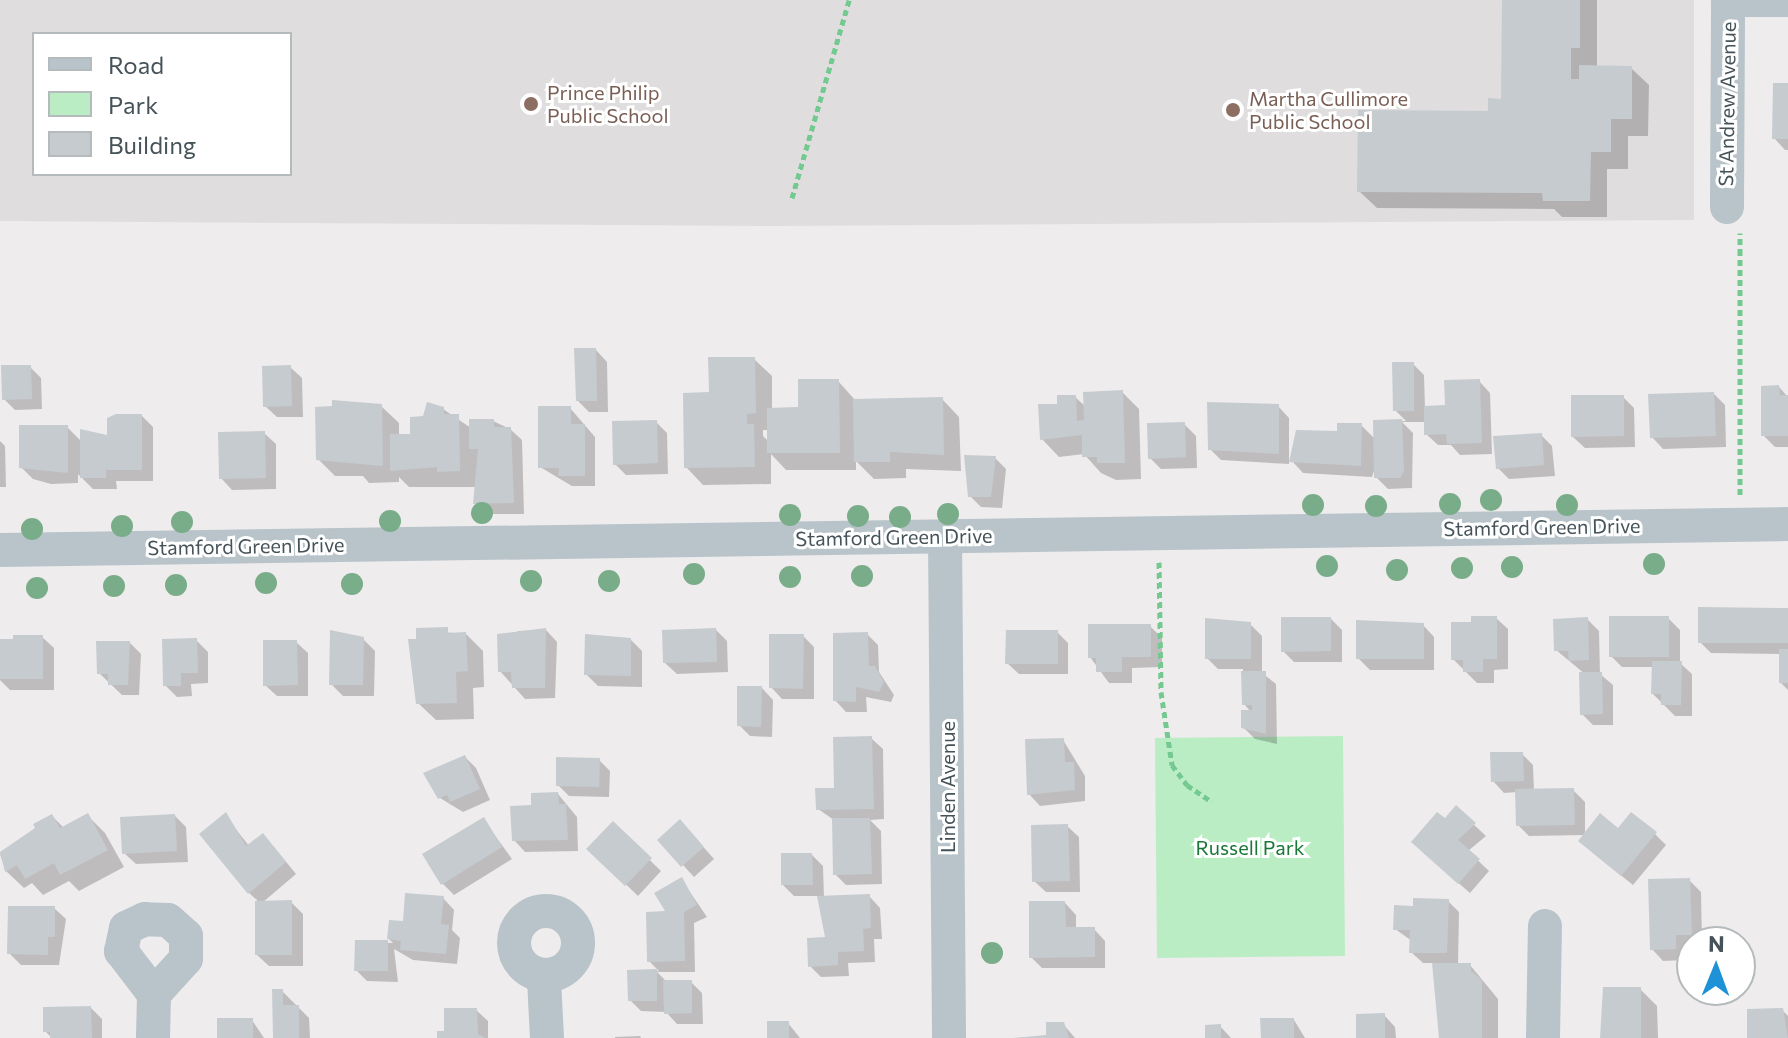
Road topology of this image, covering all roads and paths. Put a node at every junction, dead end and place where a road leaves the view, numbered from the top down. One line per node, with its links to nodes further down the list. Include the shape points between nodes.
1 (849, 0): 4 (path)
2 (1728, 0): 3 (street); 5 (street, St Andrew Avenue)
3 (1788, 0)
4 (792, 198)
5 (1727, 207): 6 (path, via 1740,219)
6 (1740, 524): 7 (street, Stamford Green Drive); 8 (street, Stamford Green Drive)
7 (1788, 524)
8 (1159, 533): 9 (street, Stamford Green Drive); 11 (path, via 1161,692 1172,765 1187,785)
9 (945, 536): 10 (street, Stamford Green Drive); 17 (street, Linden Avenue)
10 (0, 550)
11 (1212, 802)
12 (1545, 926): 18 (street)
13 (544, 979): 16 (street)
14 (154, 994): 15 (street)
15 (153, 1038)
16 (547, 1038)
17 (949, 1038)
18 (1543, 1038)

